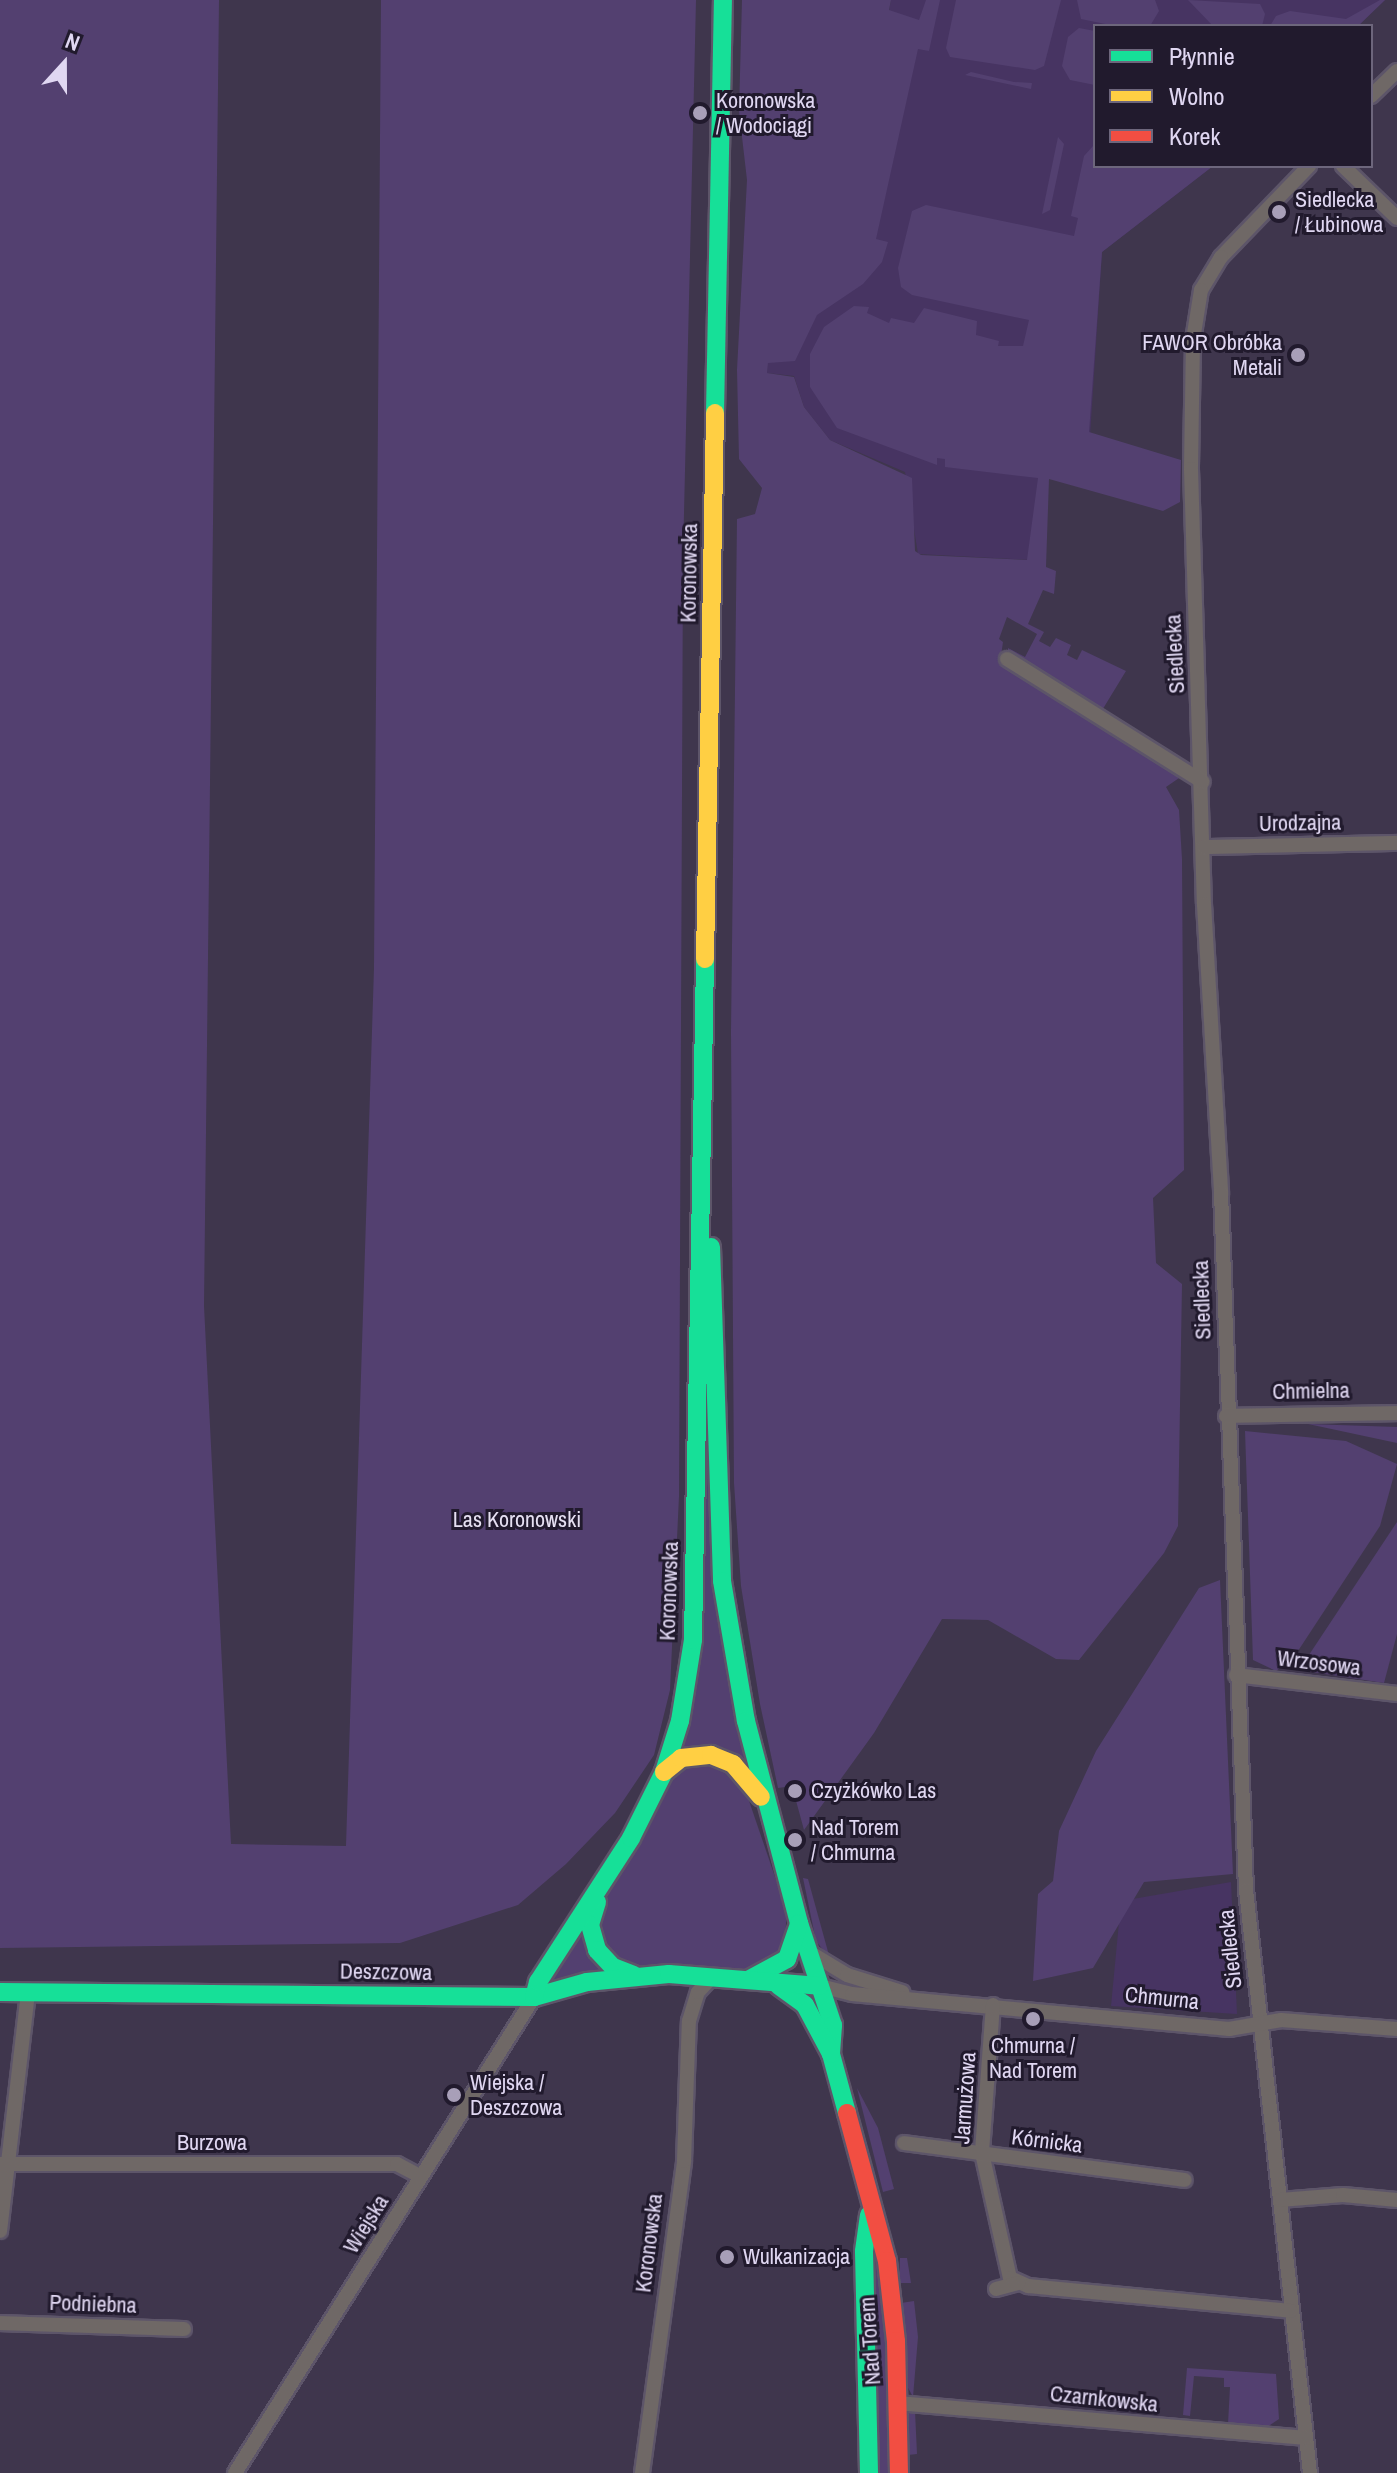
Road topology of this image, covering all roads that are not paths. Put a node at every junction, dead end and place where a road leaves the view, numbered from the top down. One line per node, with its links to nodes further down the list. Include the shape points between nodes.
1 (723, 0): 11 (main road, Koronowska)
2 (1397, 71): 3 (street)
3 (1373, 94)
4 (1307, 168): 8 (street, Siedlecka, via 1221,257 1195,312 1192,556)
5 (1345, 168): 6 (street)
6 (1397, 218)
7 (1007, 659): 8 (street)
8 (1203, 782): 10 (street, Siedlecka)
9 (1397, 843): 10 (street, Urodzajna)
10 (1204, 847): 13 (street, Siedlecka)
11 (704, 1147): 16 (main road, Koronowska, via 693,1640 680,1721); 17 (main road, Koronowska, via 722,1581)
12 (1397, 1413): 13 (street, Chmielna)
13 (1226, 1416): 14 (street, Siedlecka)
14 (1236, 1675): 15 (street, Wrzosowa); 31 (street, Siedlecka, via 1246,1890)
15 (1397, 1694)
16 (664, 1772): 17 (main road, via 692,1755 722,1758 742,1772); 18 (main road, Koronowska)
17 (766, 1806): 19 (main road, Koronowska)
18 (601, 1887): 21 (main road, via 590,1925 592,1941 613,1967); 28 (main road, Koronowska)
19 (799, 1923): 20 (main road, Koronowska); 23 (main road, via 787,1959)
20 (809, 1952): 25 (main road, Koronowska); 29 (street, Chmurna, via 847,1975)
21 (637, 1975): 22 (main road, Deszczowa); 28 (main road, Deszczowa)
22 (712, 1977): 23 (main road, Deszczowa); 51 (street, Koronowska, via 698,1992 688,2030 684,2161)
23 (746, 1980): 24 (main road, Deszczowa)
24 (768, 1982): 25 (main road, Chmurna); 33 (main road, Nad Torem, via 800,1999)
25 (820, 1986): 29 (street, Chmurna, via 852,1994); 33 (main road, Nad Torem, via 833,2025)
26 (0, 1992): 27 (main road, Deszczowa)
27 (28, 1992): 28 (main road, Deszczowa); 36 (street)
28 (534, 1997): 37 (street, Wiejska)
29 (921, 1998): 30 (street, Chmurna)
30 (993, 2005): 31 (street, Chmurna, via 1229,2029); 35 (street, Jarmużowa)
31 (1260, 2025): 32 (street, Chmurna, via 1281,2020); 39 (street, Siedlecka)
32 (1397, 2029)
33 (831, 2054): 41 (main road, Nad Torem)
34 (904, 2143): 35 (street, Kórnicka)
35 (982, 2153): 38 (street, Kórnicka); 43 (street, Jarmużowa, via 1003,2260)
36 (4, 2164): 37 (street, Burzowa, via 397,2164); 42 (street)
37 (421, 2177): 50 (street, Wiejska)
38 (1185, 2180)
39 (1280, 2200): 40 (street, via 1343,2195); 45 (street, Siedlecka)
40 (1397, 2200)
41 (870, 2207): 48 (main road, Nad Torem, via 887,2261); 52 (main road, Nad Torem, via 864,2252)
42 (0, 2231)
43 (1018, 2283): 44 (street); 45 (street)
44 (996, 2289)
45 (1291, 2311): 49 (street, Siedlecka)
46 (0, 2323): 47 (street, Podniebna)
47 (184, 2329)
48 (898, 2403): 49 (street, Czarnkowska); 53 (main road, Nad Torem)
49 (1306, 2438): 54 (street, Siedlecka)
50 (235, 2473)
51 (642, 2473)
52 (869, 2473)
53 (899, 2473)
54 (1310, 2473)

